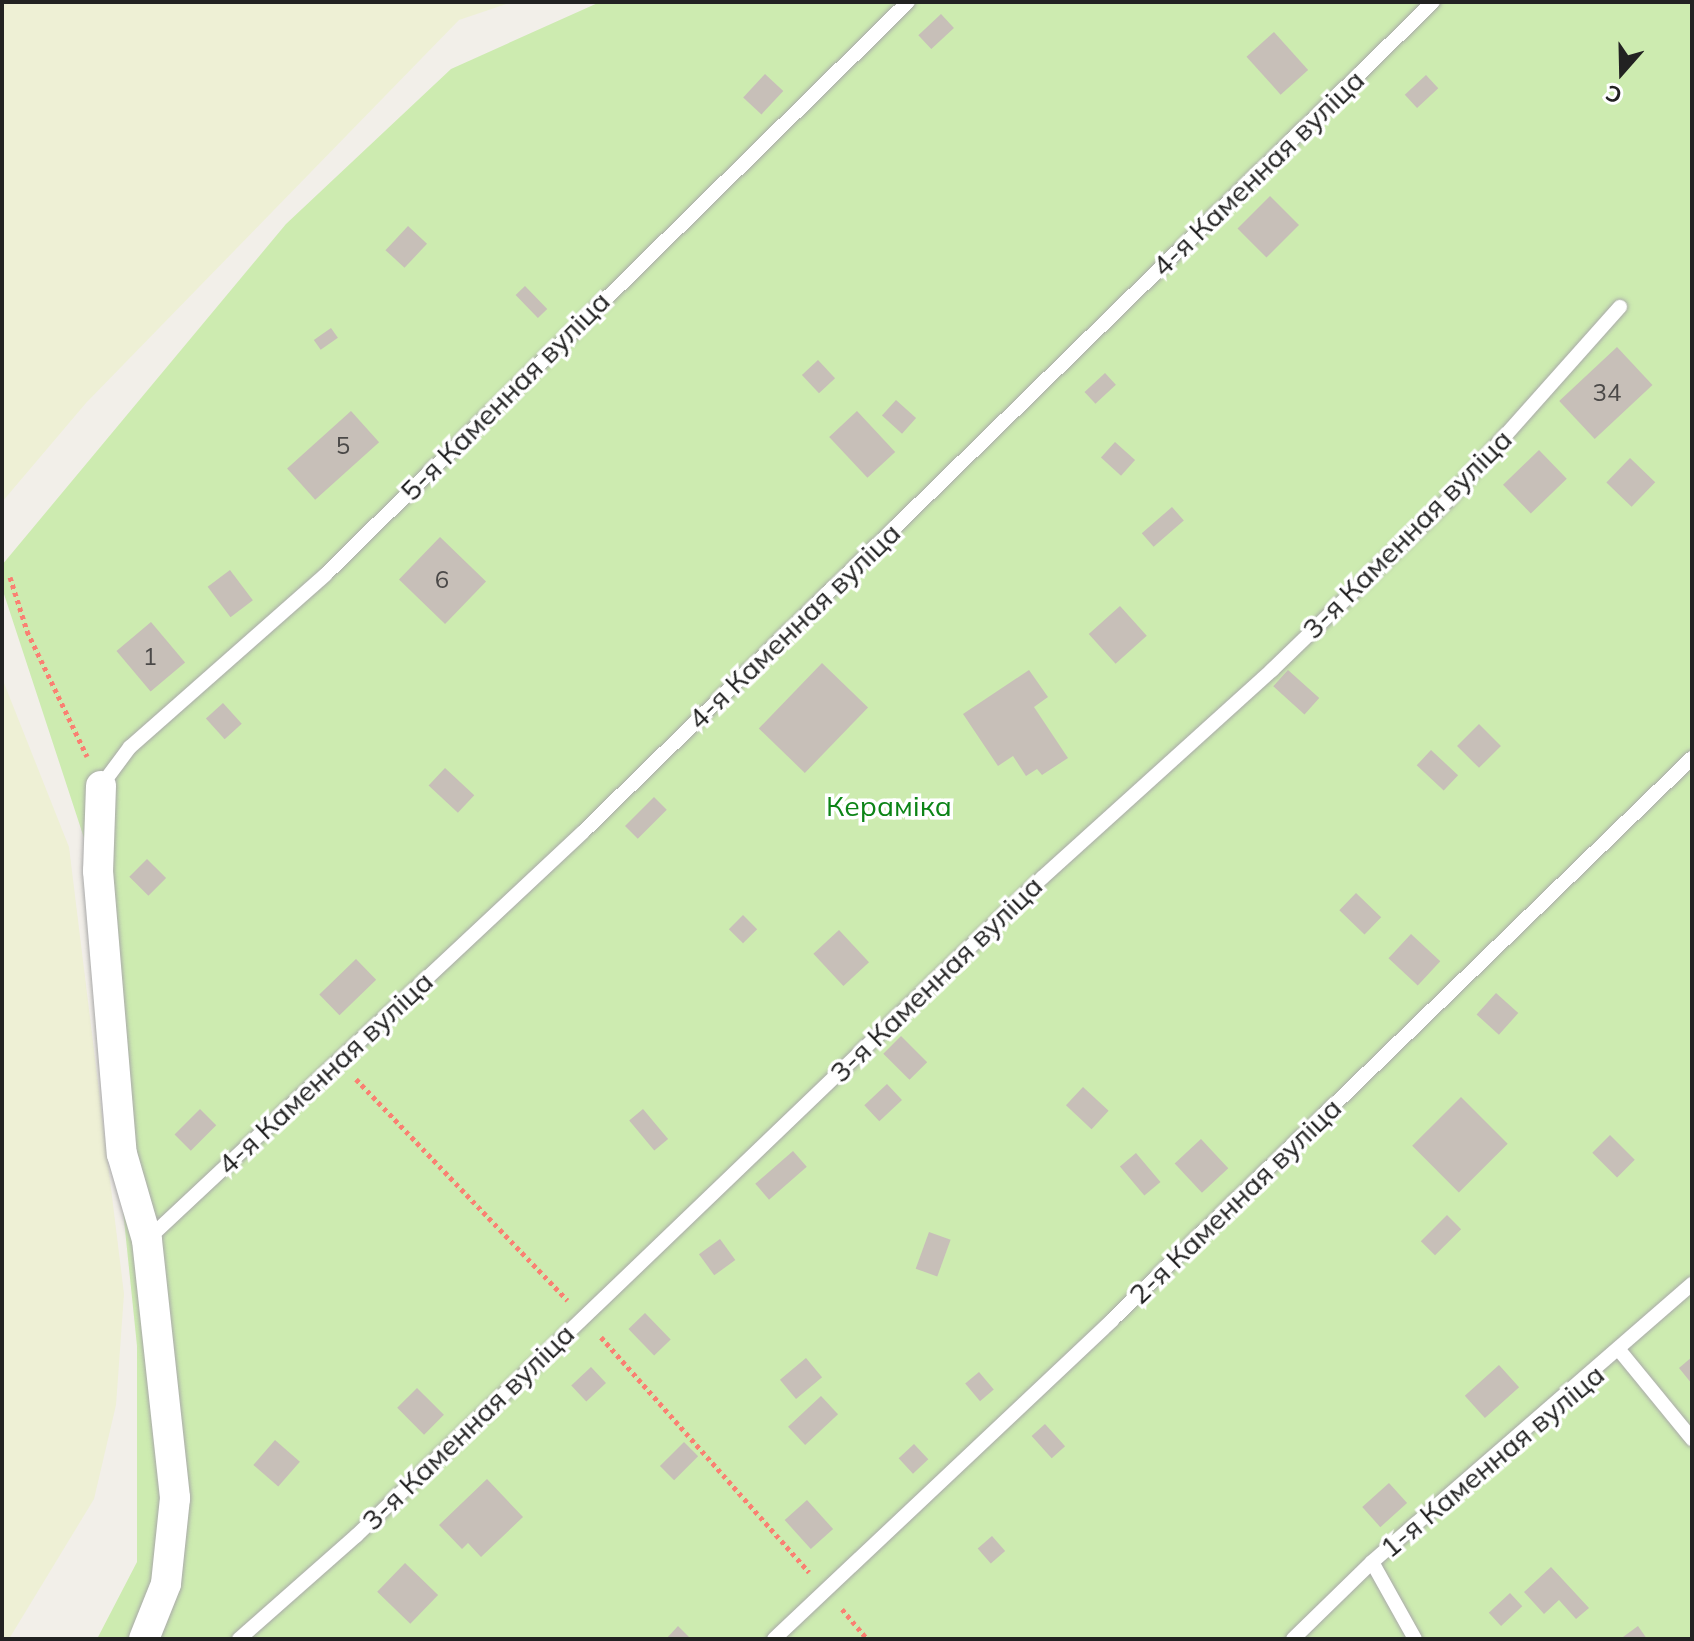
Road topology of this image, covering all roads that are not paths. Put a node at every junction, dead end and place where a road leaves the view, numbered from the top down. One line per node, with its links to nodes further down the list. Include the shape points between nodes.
1 (908, 2): 5 (lane, 5-я Каменная вуліца, via 325,575 130,747)
2 (1433, 2): 6 (lane, 4-я Каменная вуліца, via 583,832)
3 (1620, 307): 12 (lane, 3-я Каменная вуліца, via 1436,512 1272,670 1043,877 356,1536)
4 (1692, 758): 13 (lane, 2-я Каменная вуліца)
5 (101, 786): 6 (street, via 98,871 122,1154)
6 (147, 1240): 11 (street, via 175,1498 166,1584)
7 (1692, 1284): 8 (lane, 1-я Каменная вуліца)
8 (1620, 1351): 9 (lane); 10 (lane, 1-я Каменная вуліца)
9 (1692, 1439)
10 (1372, 1562): 14 (lane, 1-я Каменная вуліца); 15 (lane)
11 (144, 1639)
12 (239, 1639)
13 (774, 1639)
14 (1293, 1639)
15 (1415, 1639)

